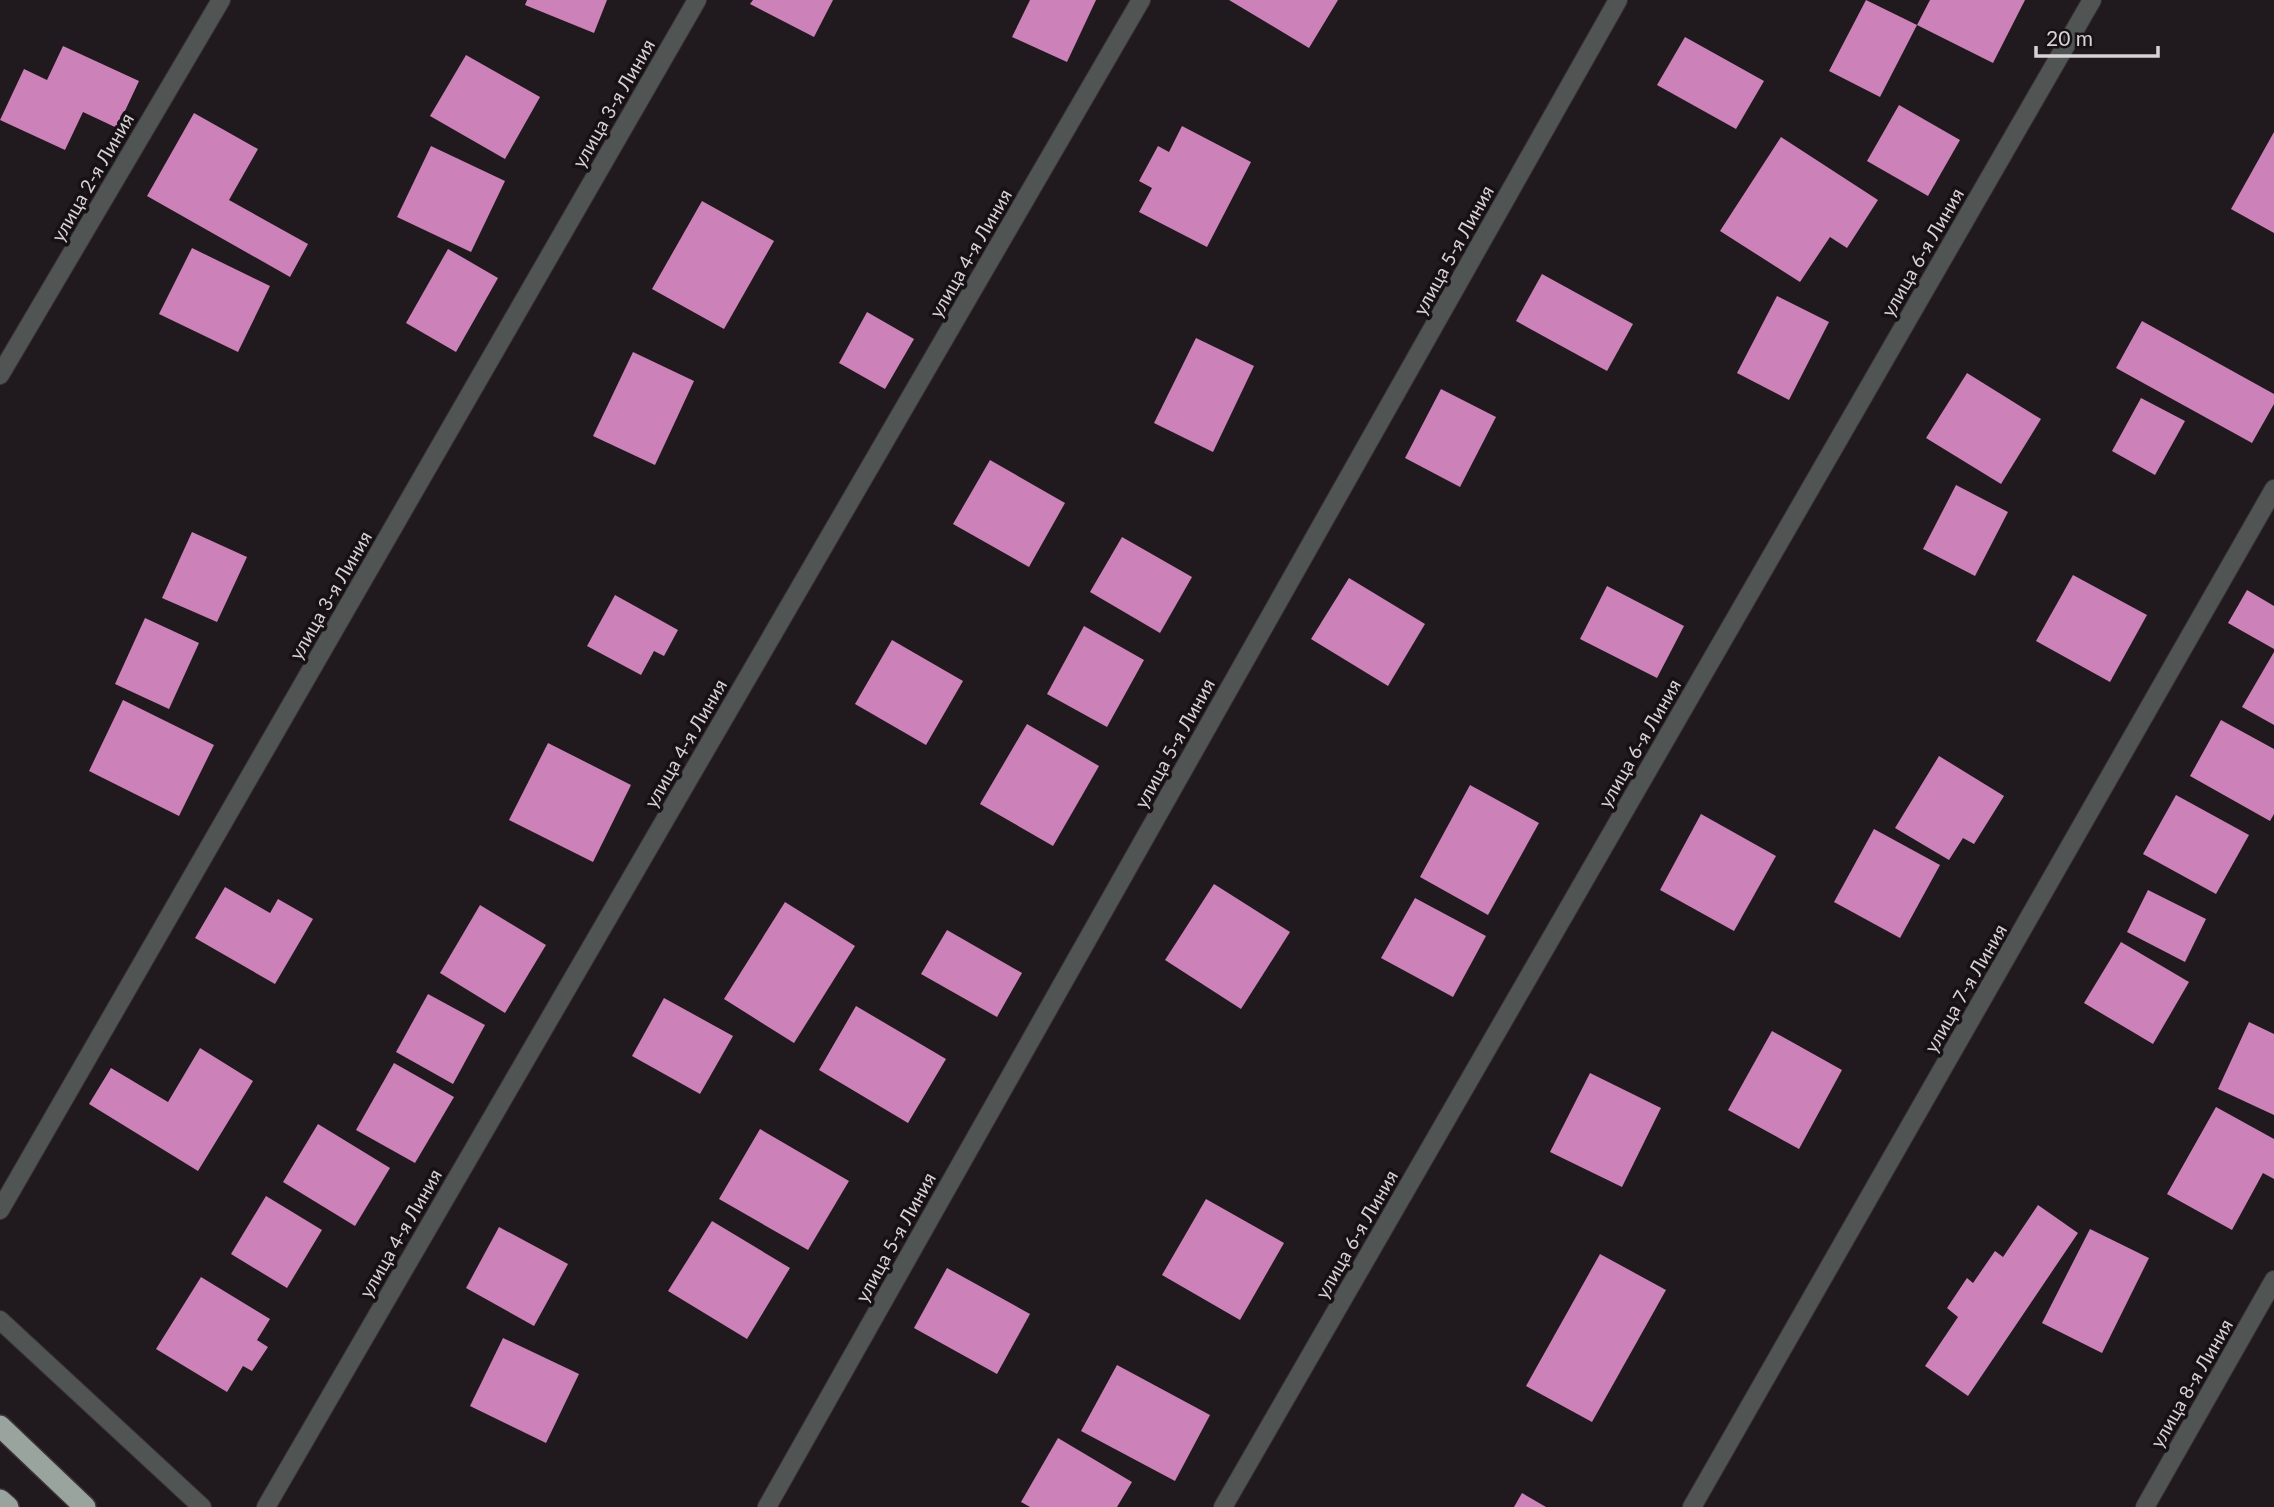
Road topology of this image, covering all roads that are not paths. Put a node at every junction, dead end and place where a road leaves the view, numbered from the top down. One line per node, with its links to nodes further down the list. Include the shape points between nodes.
1 (220, 0): 6 (street, улица 2-я Линия)
2 (697, 0): 8 (street, улица 3-я Линия)
3 (1141, 0): 16 (street, улица 4-я Линия)
4 (1618, 0): 17 (street, улица 5-я Линия)
5 (2092, 0): 18 (street, улица 6-я Линия)
6 (0, 375)
7 (2274, 489): 19 (street, улица 7-я Линия)
8 (0, 1210)
9 (2274, 1280): 20 (street, улица 8-я Линия)
10 (0, 1320): 15 (street)
11 (0, 1426): 14 (highway)
12 (0, 1500): 13 (highway)
13 (8, 1507)
14 (85, 1507)
15 (202, 1507)
16 (266, 1507)
17 (766, 1507)
18 (1223, 1507)
19 (1692, 1507)
20 (2144, 1507)

